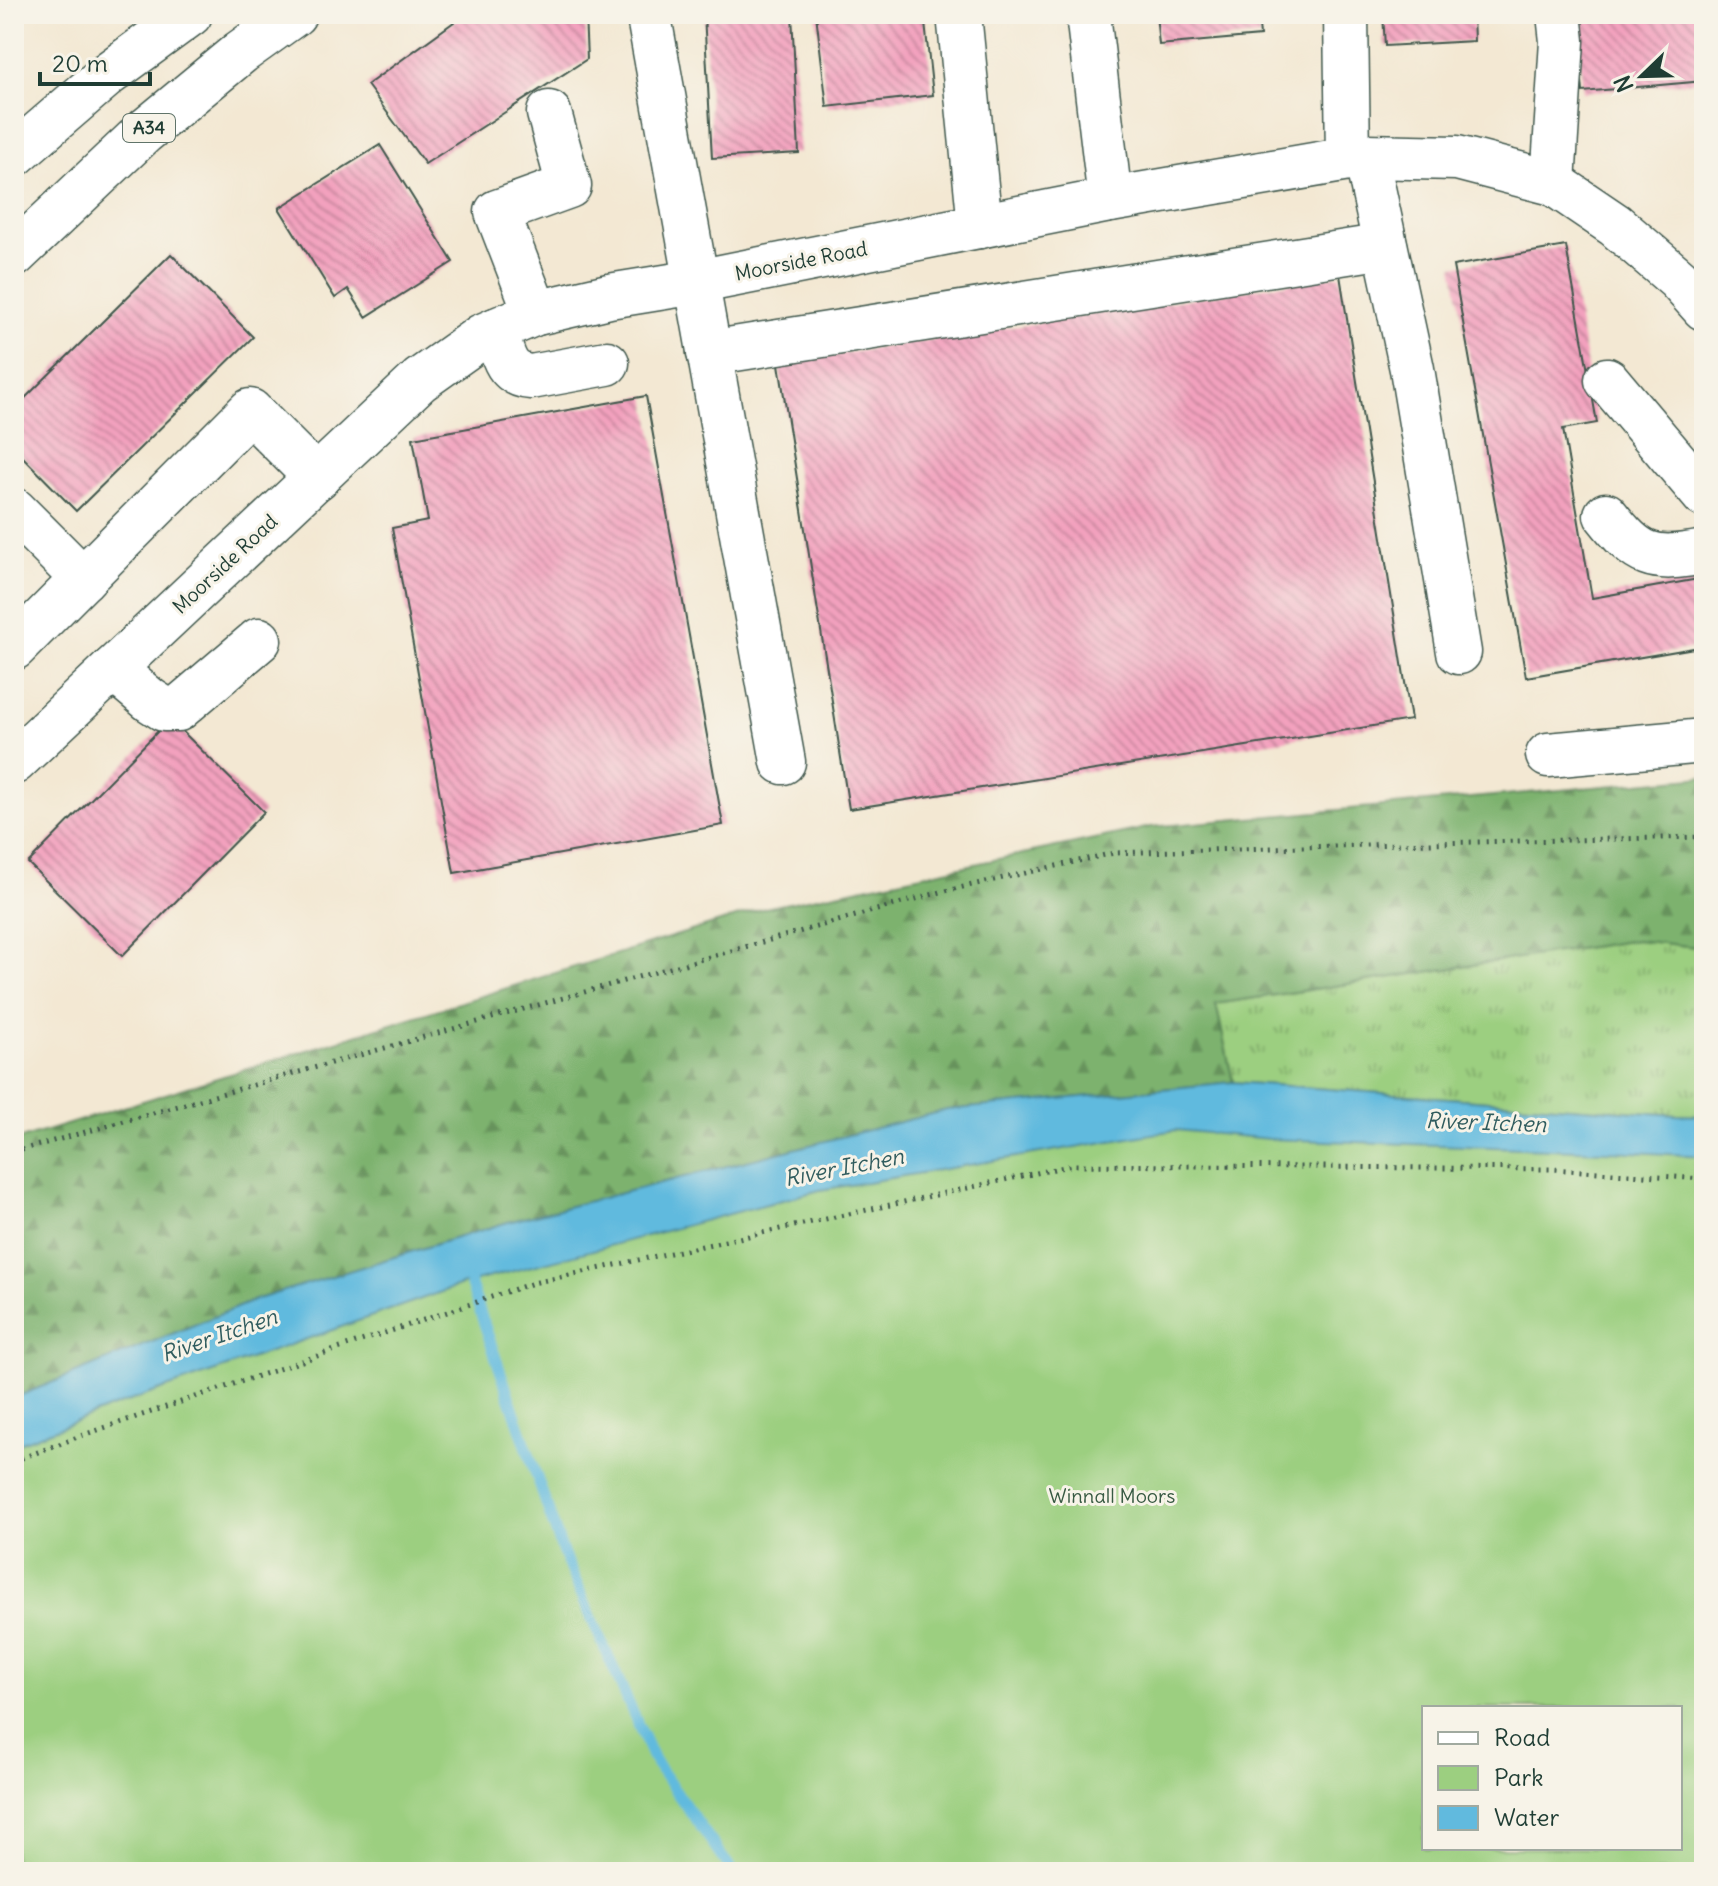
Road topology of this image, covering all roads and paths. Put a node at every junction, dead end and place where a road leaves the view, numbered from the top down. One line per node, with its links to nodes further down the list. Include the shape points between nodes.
1 (190, 14): 9 (main road, via 108,74)
2 (294, 14): 15 (main road, A34, via 144,132)
3 (959, 14): 13 (main road)
4 (1088, 14): 12 (main road)
5 (1346, 14): 10 (main road)
6 (1559, 14): 11 (main road)
7 (650, 23): 16 (main road)
8 (549, 113): 18 (main road, via 569,186 497,212)
9 (14, 155)
10 (1357, 158): 11 (main road, Moorside Road, via 1457,158); 12 (main road, Moorside Road); 14 (main road)
11 (1553, 183): 17 (main road, Moorside Road, via 1615,225)
12 (1110, 200): 13 (main road, Moorside Road)
13 (980, 226): 16 (main road, Moorside Road)
14 (1385, 246): 20 (main road); 31 (main road, via 1412,369)
15 (14, 255)
16 (696, 282): 18 (main road, Moorside Road); 20 (main road)
17 (1704, 308)
18 (536, 313): 19 (main road, Moorside Road)
19 (496, 330): 21 (main road, via 507,364 521,376); 23 (main road, Moorside Road, via 420,380)
20 (709, 353): 36 (main road)
21 (607, 363)
22 (1607, 380): 24 (main road)
23 (317, 478): 28 (main road, via 250,411); 32 (main road, Moorside Road)
24 (1704, 495)
25 (14, 510): 28 (main road)
26 (1606, 515): 27 (main road, via 1625,539 1651,556)
27 (1704, 552)
28 (83, 579): 30 (main road)
29 (259, 640): 32 (main road, via 178,709 164,709)
30 (14, 648)
31 (1459, 652)
32 (113, 669): 35 (main road, Moorside Road)
33 (1704, 741): 34 (main road)
34 (1548, 755)
35 (14, 762)
36 (783, 762)
37 (1704, 837): 38 (path, via 1114,853 941,892)
38 (14, 1152)
39 (1704, 1179): 40 (path, via 1552,1169 1073,1165 533,1283)
40 (14, 1461)

